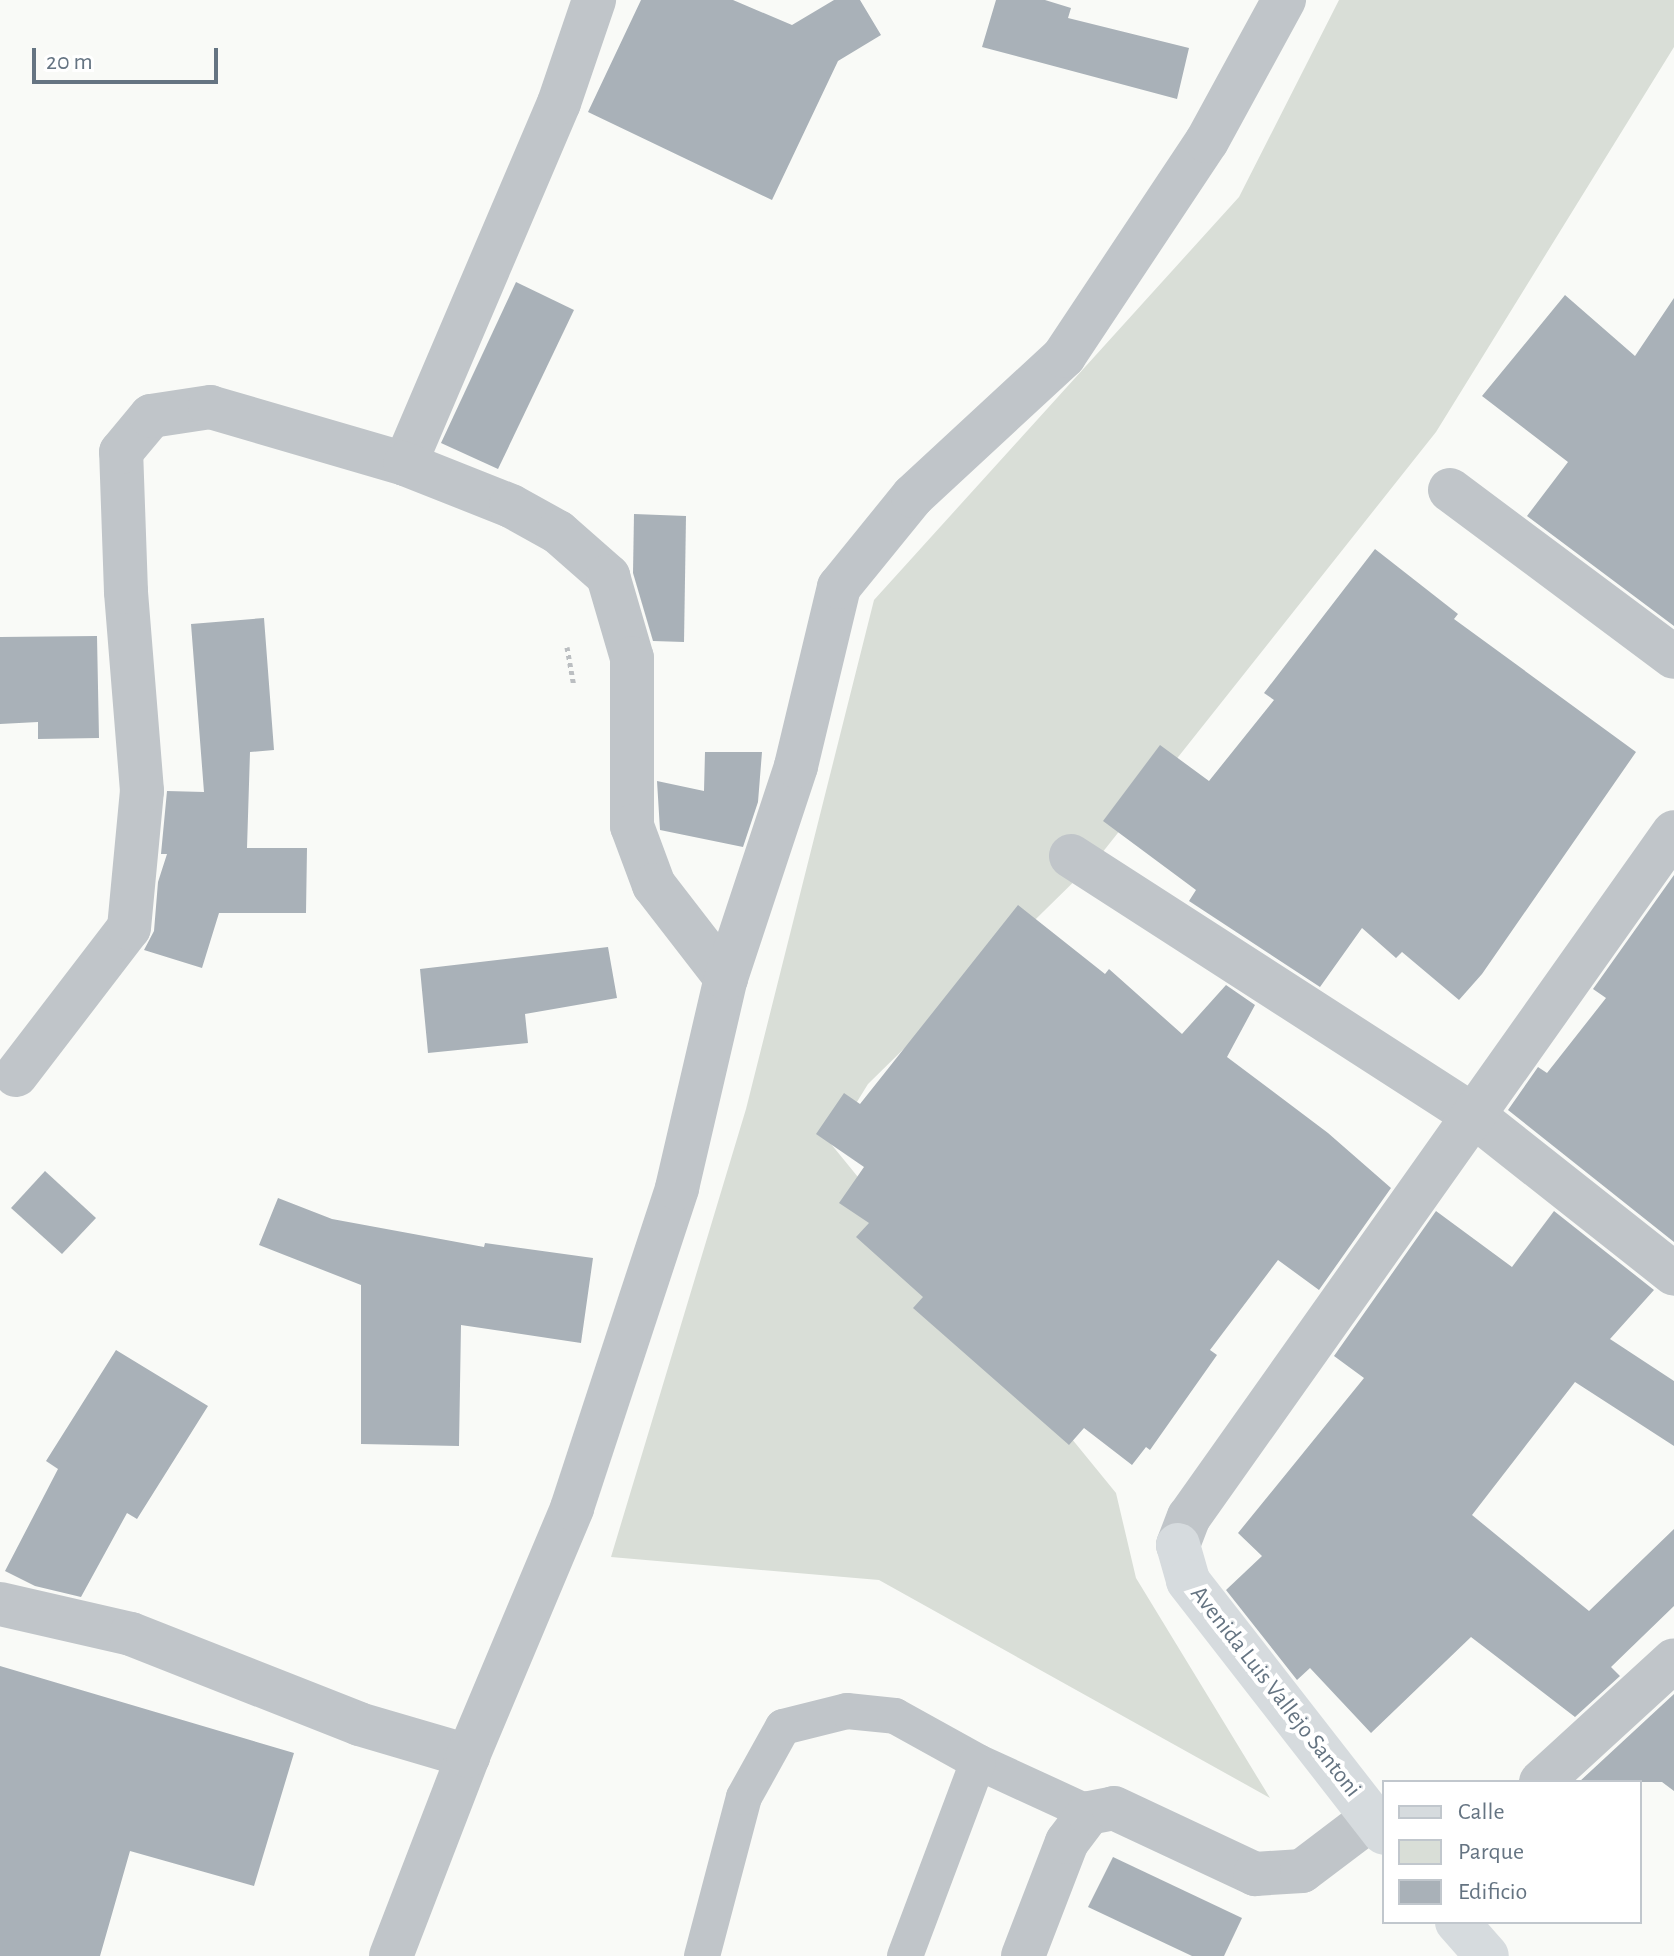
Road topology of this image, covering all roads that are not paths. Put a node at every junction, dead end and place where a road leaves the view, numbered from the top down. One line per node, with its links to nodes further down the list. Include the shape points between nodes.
1 (594, 0): 3 (street, via 559,103)
2 (1284, 0): 8 (street, via 1207,141 1064,356 913,496 839,587 796,766)
3 (405, 464): 8 (street, via 558,532 608,576 632,658 632,826 654,885); 9 (street, via 210,407 151,416 121,452 142,791 129,928)
4 (1450, 490): 5 (street)
5 (1674, 657)
6 (1674, 832): 10 (street)
7 (1071, 856): 10 (street)
8 (726, 978): 14 (street, via 677,1188 572,1508)
9 (16, 1075)
10 (1473, 1115): 11 (street); 18 (street, Avenida Luis Vallejo Santoni, via 1189,1517 1178,1545 1188,1581)
11 (1674, 1274)
12 (0, 1604): 14 (street, via 131,1634 359,1724)
13 (1674, 1660): 16 (street)
14 (468, 1756): 20 (street)
15 (978, 1762): 17 (lane); 21 (lane, via 895,1716 847,1711 783,1727 744,1797); 22 (lane)
16 (1543, 1780)
17 (1089, 1813): 18 (street, via 1114,1808 1255,1874 1302,1871); 23 (street, via 1067,1842)
18 (1378, 1825)
19 (1459, 1924): 24 (street)
20 (391, 1956)
21 (702, 1956)
22 (905, 1956)
23 (1023, 1956)
24 (1487, 1956)

